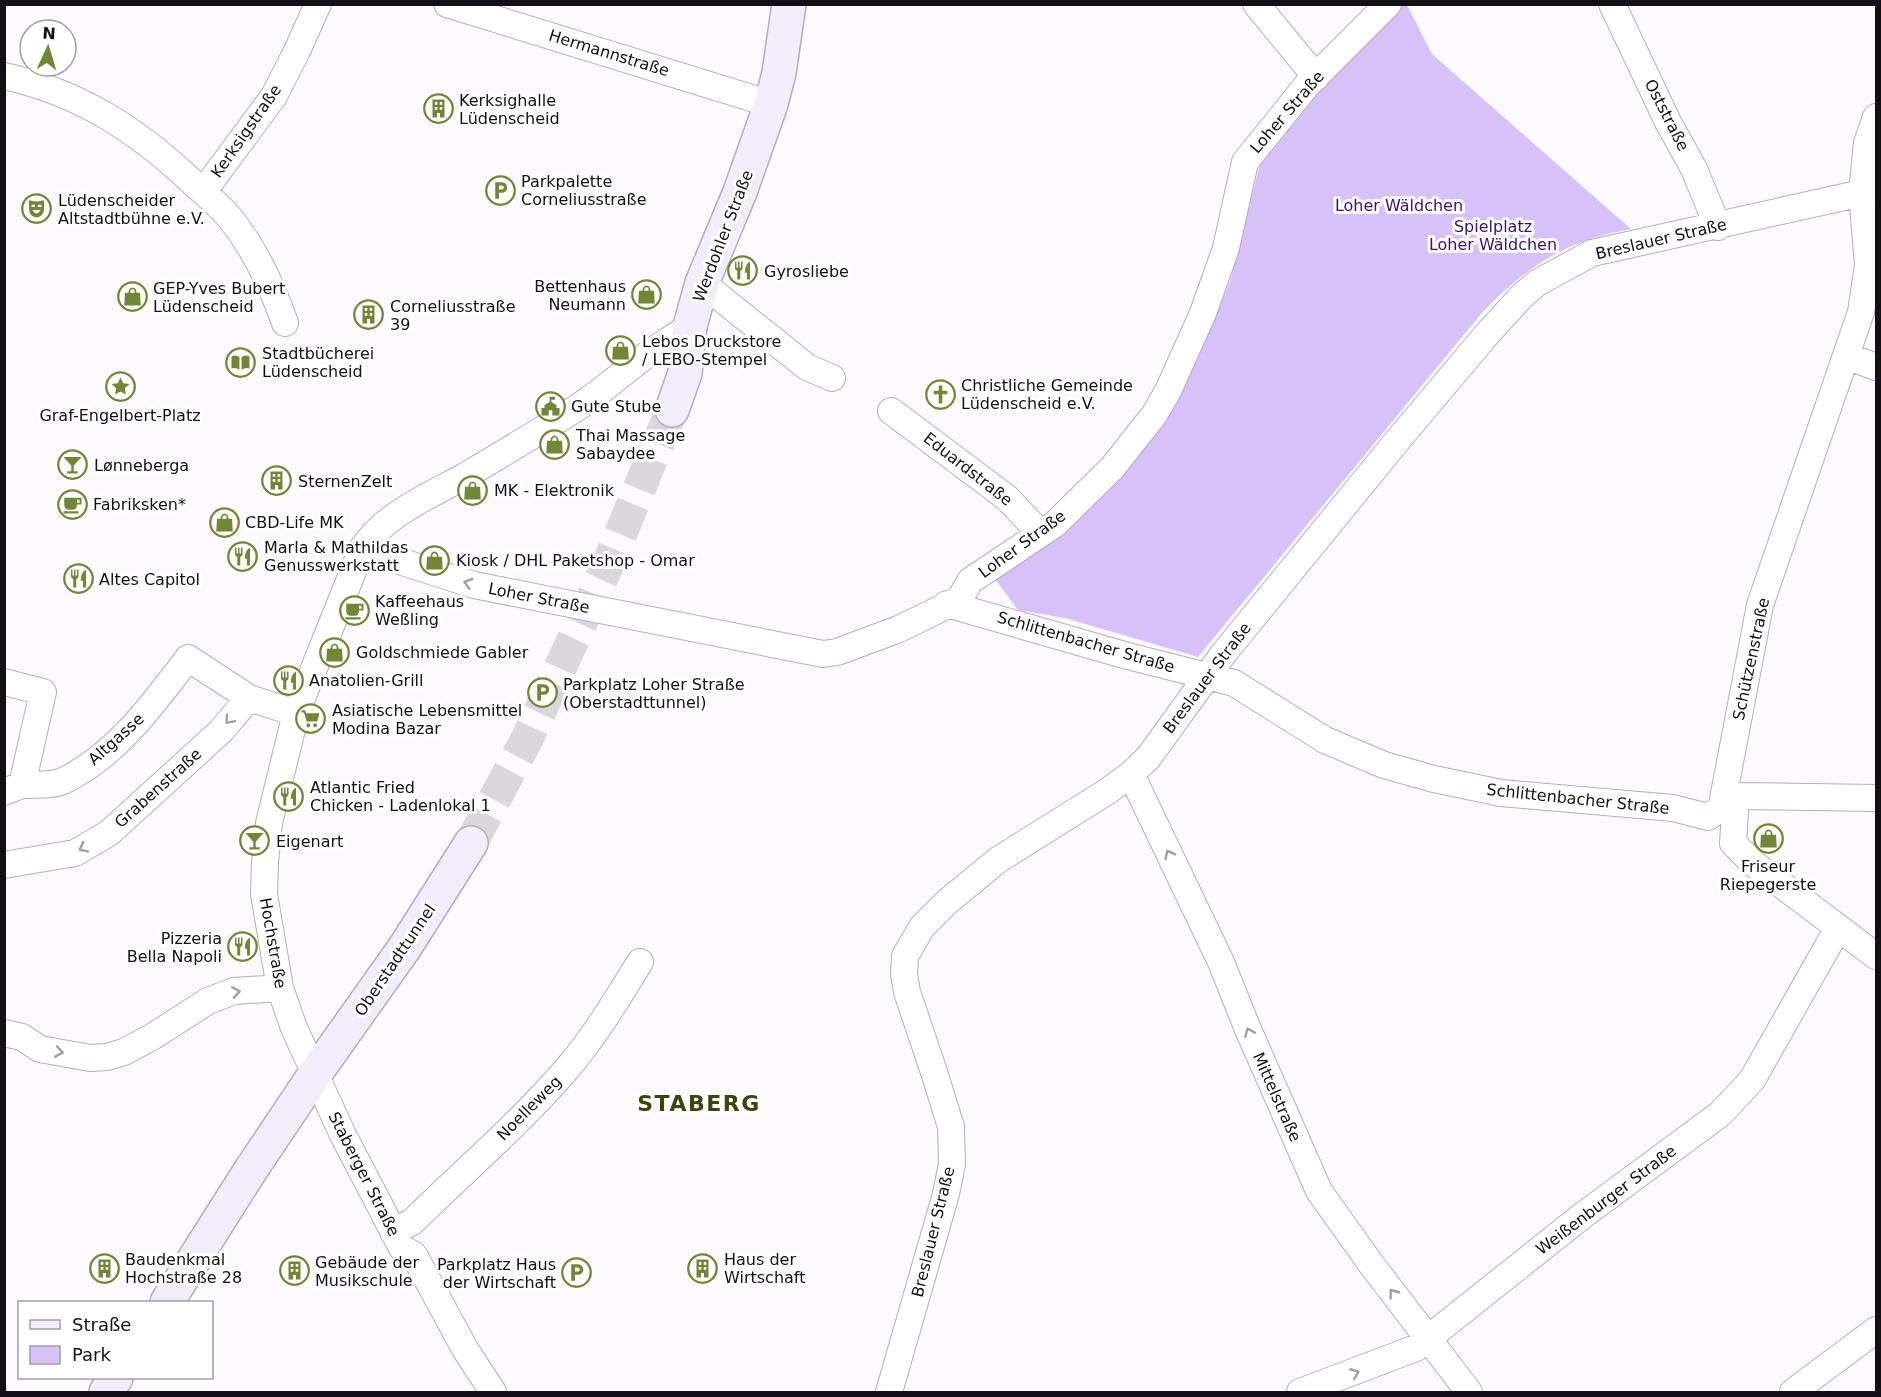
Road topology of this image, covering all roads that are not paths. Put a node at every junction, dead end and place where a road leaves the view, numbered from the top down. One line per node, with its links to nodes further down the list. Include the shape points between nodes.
1 (318, 4): 11 (street, Kerksigstraße, via 274,96)
2 (447, 4): 9 (street, Hermannstraße)
3 (789, 4): 9 (street, Werdohler Straße)
4 (1256, 4): 8 (street)
5 (1388, 4): 8 (street, Loher Straße)
6 (1612, 4): 13 (street, Oststraße, via 1695,169)
7 (4, 76): 11 (street, via 65,94 118,121 154,147)
8 (1316, 77): 22 (street, Loher Straße, via 1245,162 1217,278 1154,415 1112,468 1055,524)
9 (771, 104): 14 (street, Werdohler Straße)
10 (1876, 117): 12 (street, Schützenstraße, via 1867,143)
11 (203, 192): 15 (street, via 230,218 250,248)
12 (1869, 193): 13 (street, Breslauer Straße); 17 (street, Schützenstraße, via 1867,281)
13 (1718, 227): 25 (street, Breslauer Straße, via 1592,253 1537,283 1521,297 1397,441)
14 (702, 283): 16 (street, Werdohler Straße); 19 (street, via 807,367)
15 (285, 323)
16 (690, 326): 20 (street, via 685,373); 23 (street, via 575,409 381,526)
17 (1846, 356): 18 (street); 32 (street, Schützenstraße, via 1760,605 1723,799)
18 (1876, 367)
19 (832, 378)
20 (672, 410)
21 (891, 411): 22 (street, Eduardstraße, via 1007,498)
22 (1040, 533): 24 (street, Loher Straße, via 970,581 960,599)
23 (362, 549): 24 (street, Loher Straße, one-way to 23, via 899,629 823,654 474,585); 28 (street, Hochstraße)
24 (947, 604): 25 (street, Schlittenbacher Straße)
25 (1206, 676): 29 (street, Breslauer Straße, via 1148,758); 32 (street, Schlittenbacher Straße, via 1234,683 1325,740 1384,765 1434,779 1500,793 1673,808 1708,817)
26 (4, 682): 30 (street, via 42,692)
27 (249, 698): 28 (street); 30 (street, Altgasse, via 188,658 144,717 98,759 61,782); 34 (street, Grabenstraße, one-way to 34, via 195,755 109,833 75,853)
28 (296, 713): 38 (street, Hochstraße, via 271,811 265,868 264,894)
29 (1131, 774): 44 (street, Mittelstraße, one-way to 29, via 1319,1191 1221,963); 48 (street, Breslauer Straße, via 998,860 922,927 905,956 907,992 951,1127 952,1164)
30 (13, 788)
31 (1876, 798): 32 (street, Schlittenbacher Straße, via 1739,796)
32 (1727, 804): 35 (street, Schützenstraße, via 1735,812 1733,843 1754,864)
33 (471, 843): 40 (street, Oberstadttunnel, via 405,947)
34 (4, 865)
35 (1838, 928): 36 (street, Schützenstraße); 44 (street, Weißenburger Straße, via 1752,1080 1720,1114 1582,1216)
36 (1876, 956)
37 (640, 962): 41 (street, Noelleweg, via 565,1072 412,1222)
38 (280, 988): 39 (street, one-way to 38, via 22,1037 40,1049 90,1058 107,1057 152,1037 208,1001 234,991); 40 (street, Hochstraße)
39 (4, 1033)
40 (315, 1074): 41 (street, Staberger Straße); 42 (street)
41 (393, 1232): 47 (street, Staberger Straße, via 402,1248 414,1255)
42 (168, 1301)
43 (1876, 1330): 51 (street)
44 (1428, 1340): 49 (street, Weißenburger Straße, one-way to 44); 50 (street, Mittelstraße)
45 (115, 1379): 46 (street)
46 (106, 1392)
47 (493, 1392)
48 (889, 1392)
49 (1300, 1392)
50 (1469, 1392)
51 (1793, 1392)

